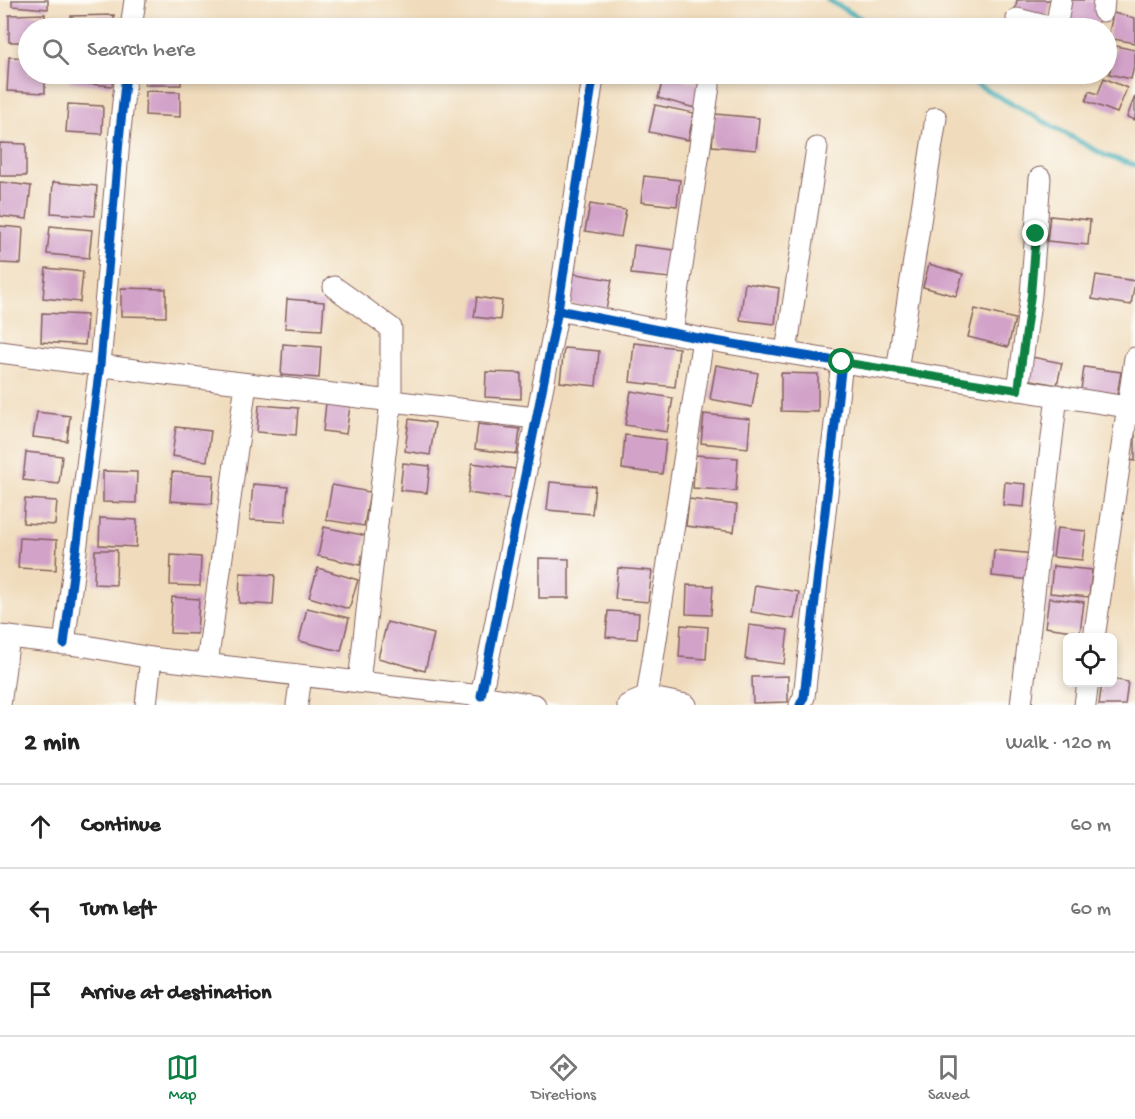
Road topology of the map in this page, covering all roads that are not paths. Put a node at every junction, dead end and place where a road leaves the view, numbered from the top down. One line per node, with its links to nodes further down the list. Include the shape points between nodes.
1 (135, 0): 3 (street)
2 (1061, 0): 4 (street)
3 (132, 18)
4 (1057, 18)
5 (125, 84): 19 (street)
6 (592, 84): 12 (street)
7 (709, 86): 13 (street)
8 (936, 118): 20 (street)
9 (817, 148): 16 (street)
10 (1040, 178): 22 (street, via 1031,295)
11 (334, 287): 24 (street, via 391,328)
12 (558, 310): 13 (street); 26 (street)
13 (672, 333): 14 (street)
14 (702, 339): 16 (street); 37 (street)
15 (0, 352): 19 (street)
16 (786, 352): 18 (street)
17 (1135, 358): 25 (street)
18 (842, 362): 20 (street); 43 (street)
19 (100, 365): 21 (street); 29 (street)
20 (897, 371): 22 (street)
21 (246, 384): 24 (street); 31 (street)
22 (1018, 390): 23 (street)
23 (1057, 395): 25 (street); 44 (street)
24 (391, 401): 26 (street); 33 (street)
25 (1127, 407): 27 (street)
26 (535, 418): 35 (street)
27 (1095, 633)
28 (4, 637): 29 (street); 38 (street)
29 (64, 644): 30 (street)
30 (151, 658): 31 (street); 39 (street)
31 (207, 664): 32 (street)
32 (301, 676): 33 (street); 40 (street)
33 (359, 682): 36 (street)
34 (1087, 687): 45 (street)
35 (480, 696): 36 (street); 41 (street)
36 (447, 699)
37 (638, 701): 42 (street)
38 (0, 705)
39 (146, 705)
40 (297, 705)
41 (535, 705)
42 (686, 705)
43 (800, 705)
44 (1022, 705)
45 (1085, 705)

